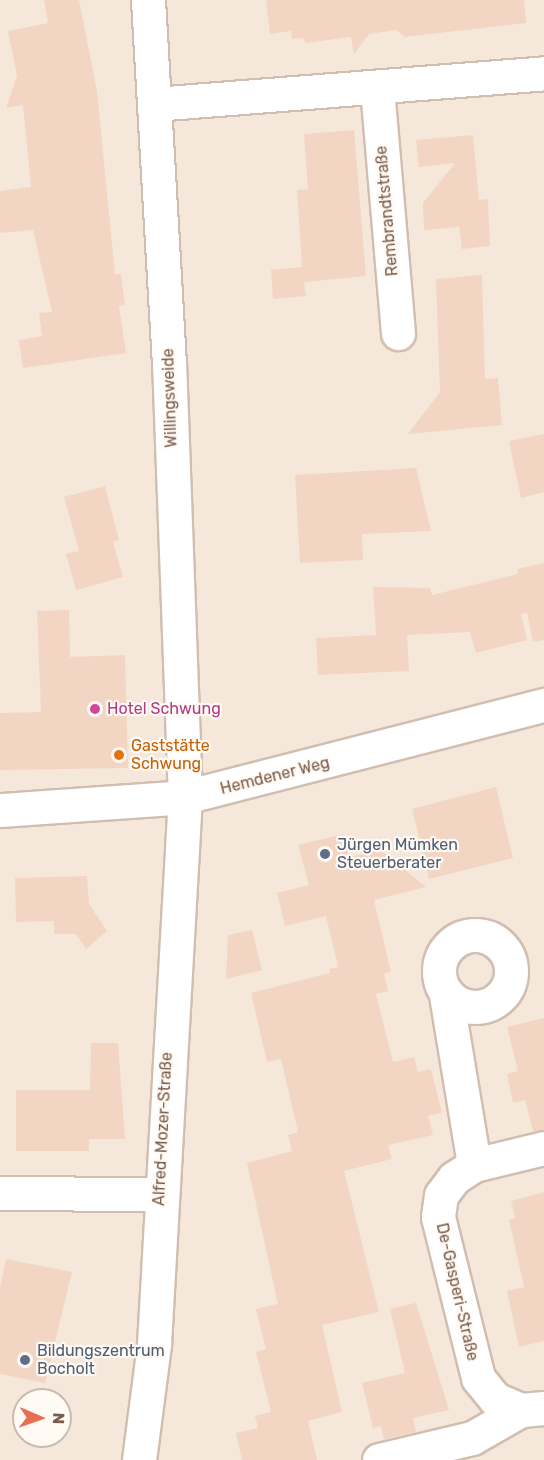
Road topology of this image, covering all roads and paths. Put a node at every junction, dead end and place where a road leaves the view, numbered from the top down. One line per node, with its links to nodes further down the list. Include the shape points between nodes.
1 (148, 0): 4 (street, Willingsweide)
2 (544, 73): 3 (street)
3 (377, 88): 4 (street); 5 (street, Rembrandtstraße)
4 (154, 105): 7 (street, Willingsweide)
5 (398, 333)
6 (544, 705): 7 (street, Hemdener Weg)
7 (185, 797): 8 (street, Hemdener Weg); 13 (street, Alfred-Mozer-Straße)
8 (0, 810)
9 (446, 994): 11 (street)
10 (544, 1148): 11 (street, De-Gasperi-Straße)
11 (474, 1165): 14 (street, De-Gasperi-Straße, via 454,1178 441,1195 438,1217 478,1378 495,1400)
12 (0, 1193): 13 (street)
13 (159, 1194): 15 (street, Alfred-Mozer-Straße, via 154,1344)
14 (533, 1409): 16 (street, De-Gasperi-Straße, via 472,1438)
15 (139, 1460)
16 (379, 1460)

